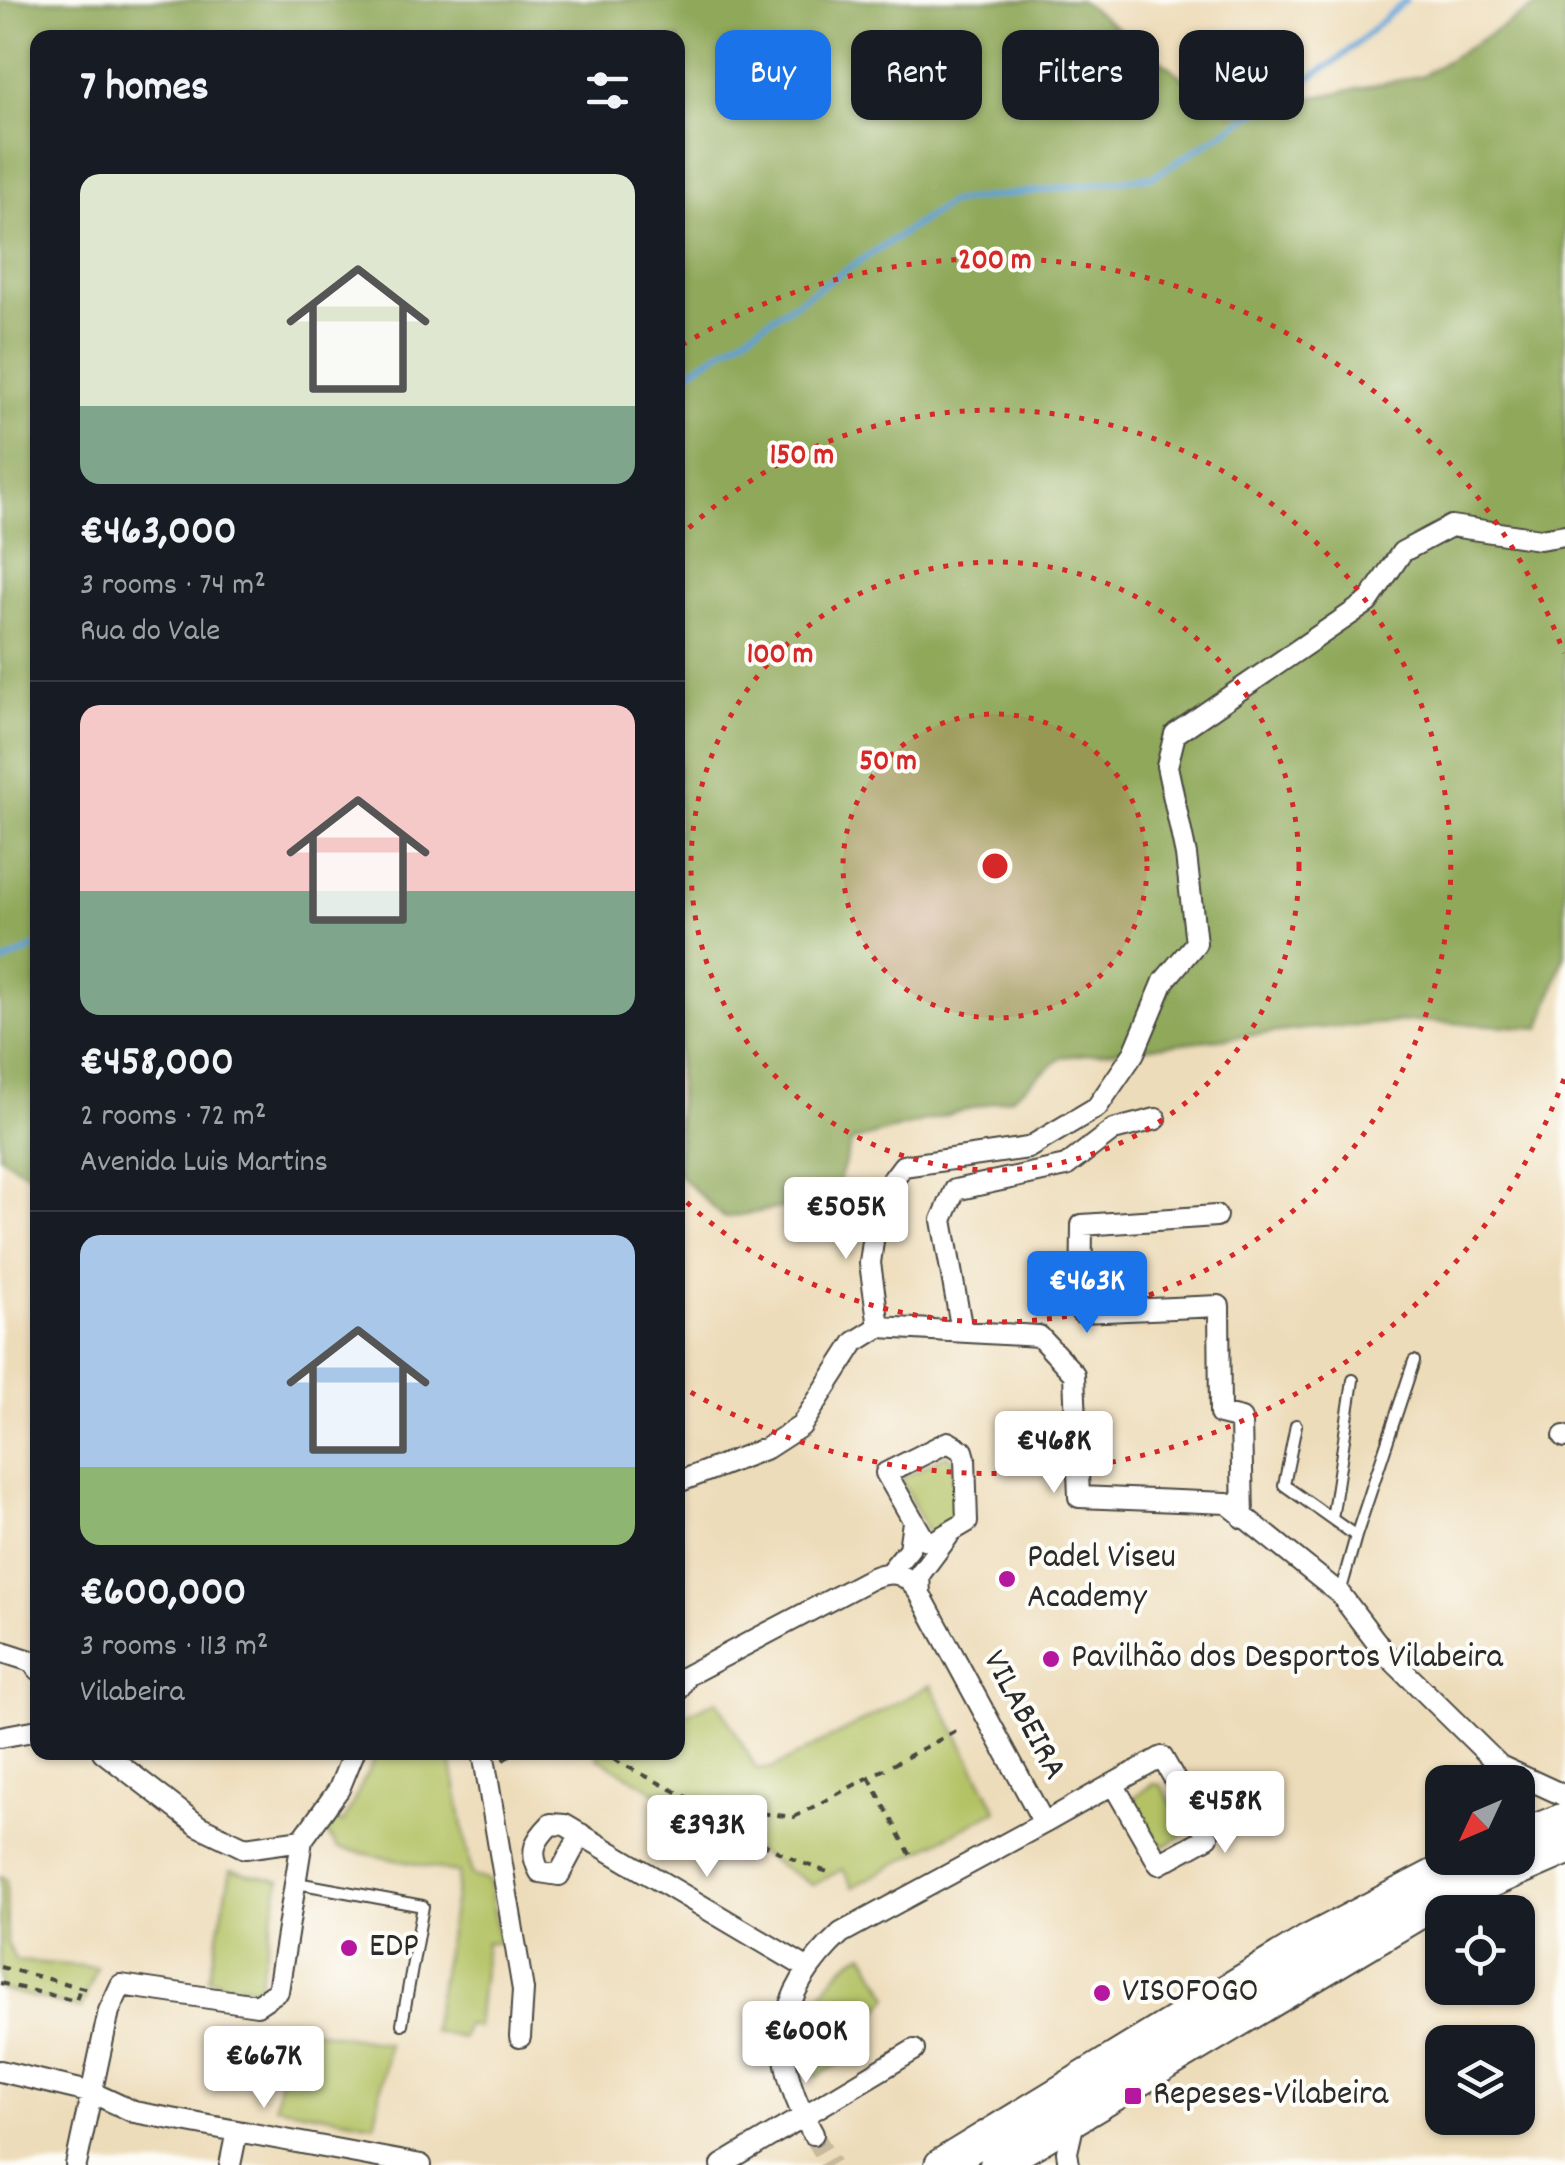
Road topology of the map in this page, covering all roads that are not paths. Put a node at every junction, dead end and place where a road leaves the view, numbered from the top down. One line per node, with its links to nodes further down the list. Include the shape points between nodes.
1 (1565, 535): 4 (street, via 1451,526 1402,552 1368,602 1174,734 1166,766 1196,943 1164,981 1134,1053 1098,1107 1028,1148 903,1166 879,1198 870,1263)
2 (1156, 1118): 5 (street, via 1112,1130 1066,1166 955,1190 942,1220)
3 (1216, 1216): 10 (street, via 1082,1225 1081,1312 1219,1306 1220,1414 1241,1419)
4 (879, 1327): 5 (street); 9 (street, via 855,1342 801,1426 767,1448)
5 (962, 1332): 10 (street, via 1039,1336 1074,1374 1080,1497 1227,1503)
6 (1414, 1361): 14 (lane)
7 (1353, 1380): 11 (lane)
8 (1296, 1425): 11 (lane, via 1284,1486)
9 (685, 1479)
10 (1243, 1518): 17 (street)
11 (1332, 1520): 14 (lane)
12 (912, 1522): 13 (street, via 933,1542); 13 (street, via 886,1473 948,1442 966,1458 967,1522); 15 (street, via 910,1548)
13 (955, 1528): 16 (street, via 919,1575)
14 (1356, 1536): 17 (lane)
15 (890, 1572): 16 (street, VILABEIRA, via 902,1574); 20 (street)
16 (920, 1594): 31 (street, VILABEIRA)
17 (1340, 1594): 26 (street, via 1384,1652)
18 (0, 1651): 19 (street)
19 (30, 1661)
20 (685, 1678)
21 (30, 1731): 22 (street)
22 (0, 1737)
23 (113, 1760): 34 (street, via 199,1826 244,1848)
24 (351, 1760): 34 (street, via 339,1789)
25 (483, 1760): 40 (street, via 523,1990)
26 (1494, 1765)
27 (1113, 1784): 27 (street, via 1158,1864 1208,1836 1162,1757); 31 (street)
28 (1535, 1785): 29 (street)
29 (1565, 1796)
30 (1565, 1819): 32 (main road)
31 (1044, 1822): 38 (street, VILABEIRA, via 841,1933)
32 (1535, 1830)
33 (581, 1834): 38 (street)
34 (302, 1840): 37 (street)
35 (1565, 1849): 44 (main road, via 1418,1913)
36 (1436, 1875): 53 (main road, via 1308,1942)
37 (297, 1883): 39 (lane, via 424,1906); 43 (street, via 278,1992 270,2001 258,2005 121,1984)
38 (806, 1968): 45 (street, VILABEIRA, via 784,2023 783,2062)
39 (402, 2024)
40 (520, 2037)
41 (914, 2050): 45 (street)
42 (0, 2071): 43 (street)
43 (93, 2094): 46 (street, via 134,2112); 49 (street)
44 (1075, 2117): 47 (main road); 54 (street)
45 (808, 2125): 52 (street)
46 (237, 2131): 48 (street); 50 (street)
47 (1012, 2162)
48 (397, 2163): 51 (street)
49 (76, 2165)
50 (230, 2165)
51 (421, 2165)
52 (722, 2165)
53 (941, 2165)
54 (1069, 2165)

